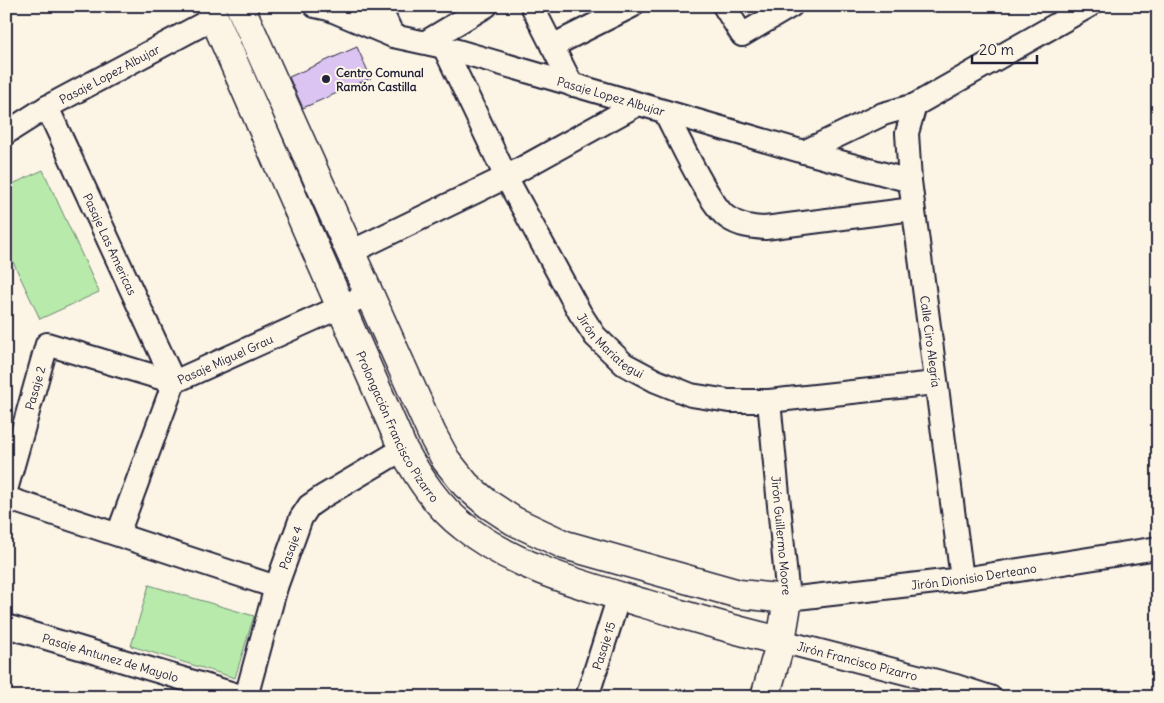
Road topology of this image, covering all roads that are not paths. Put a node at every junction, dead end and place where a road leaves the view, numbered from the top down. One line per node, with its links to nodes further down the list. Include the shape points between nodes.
1 (241, 6): 24 (main road, Prolongación Francisco Pizarro)
2 (315, 6): 11 (street, Pasaje Lopez Albujar)
3 (379, 6): 11 (street)
4 (486, 6): 12 (street)
5 (532, 6): 13 (street)
6 (632, 6): 13 (street)
7 (724, 6): 8 (street, via 742,35)
8 (791, 6)
9 (1089, 6): 16 (street)
10 (212, 12): 17 (street, Pasaje Lopez Albujar); 26 (main road, Prolongación Francisco Pizarro)
11 (393, 36): 12 (street, Pasaje Lopez Albujar)
12 (435, 45): 14 (street, Pasaje Lopez Albujar); 21 (street, Jirón Mariategui)
13 (552, 46): 14 (street)
14 (572, 85): 15 (street, Pasaje Lopez Albujar)
15 (638, 104): 18 (street, Pasaje Lopez Albujar); 21 (street)
16 (915, 105): 20 (street, via 883,114); 22 (street, Calle Ciro Alegría, via 907,133)
17 (47, 107): 19 (street, Pasaje Lopez Albujar); 27 (street, Pasaje Las Americas)
18 (665, 112): 20 (street, Pasaje Lopez Albujar); 23 (street, via 713,203 726,217 743,226 765,228)
19 (6, 133)
20 (804, 152): 22 (street, Pasaje Lopez Albujar)
21 (506, 177): 24 (street); 29 (street, Jirón Mariategui, via 580,313 596,336 624,364 691,395)
22 (910, 181): 23 (street, Calle Ciro Alegría)
23 (913, 209): 28 (street, Calle Ciro Alegría)
24 (351, 252): 25 (main road, Prolongación Francisco Pizarro)
25 (369, 294): 26 (street, Pasaje Miguel Grau); 38 (main road, Prolongación Francisco Pizarro, via 446,460 466,485 488,504 514,521 565,544 739,594)
26 (340, 307): 27 (street, Pasaje Miguel Grau); 30 (main road, Prolongación Francisco Pizarro)
27 (174, 382): 31 (street, Pasaje 2, via 47,344); 33 (street, Pasaje Miguel Grau)
28 (935, 383): 29 (street, Jirón Mariategui); 35 (street, Calle Ciro Alegría)
29 (769, 401): 38 (street, Jirón Guillermo Moore)
30 (402, 449): 36 (street, Pasaje 4, via 310,506 301,518); 37 (main road, Prolongación Francisco Pizarro, via 437,501 462,526 495,550 555,575)
31 (6, 490)
32 (6, 498): 33 (street)
33 (118, 534): 36 (street)
34 (1158, 548): 35 (street, Jirón Dionisio Derteano)
35 (962, 579): 38 (street, Jirón Dionisio Derteano)
36 (276, 587): 41 (street, Pasaje 4)
37 (619, 596): 40 (main road, Prolongación Francisco Pizarro); 42 (street, Pasaje 15)
38 (788, 599): 40 (main road, Jirón Guillermo Moore)
39 (6, 626): 41 (street, Pasaje Antunez de Mayolo)
40 (781, 641): 43 (main road, Jirón Guillermo Moore); 44 (street, Jirón Francisco Pizarro)
41 (245, 697)
42 (587, 697)
43 (765, 697)
44 (990, 697)

